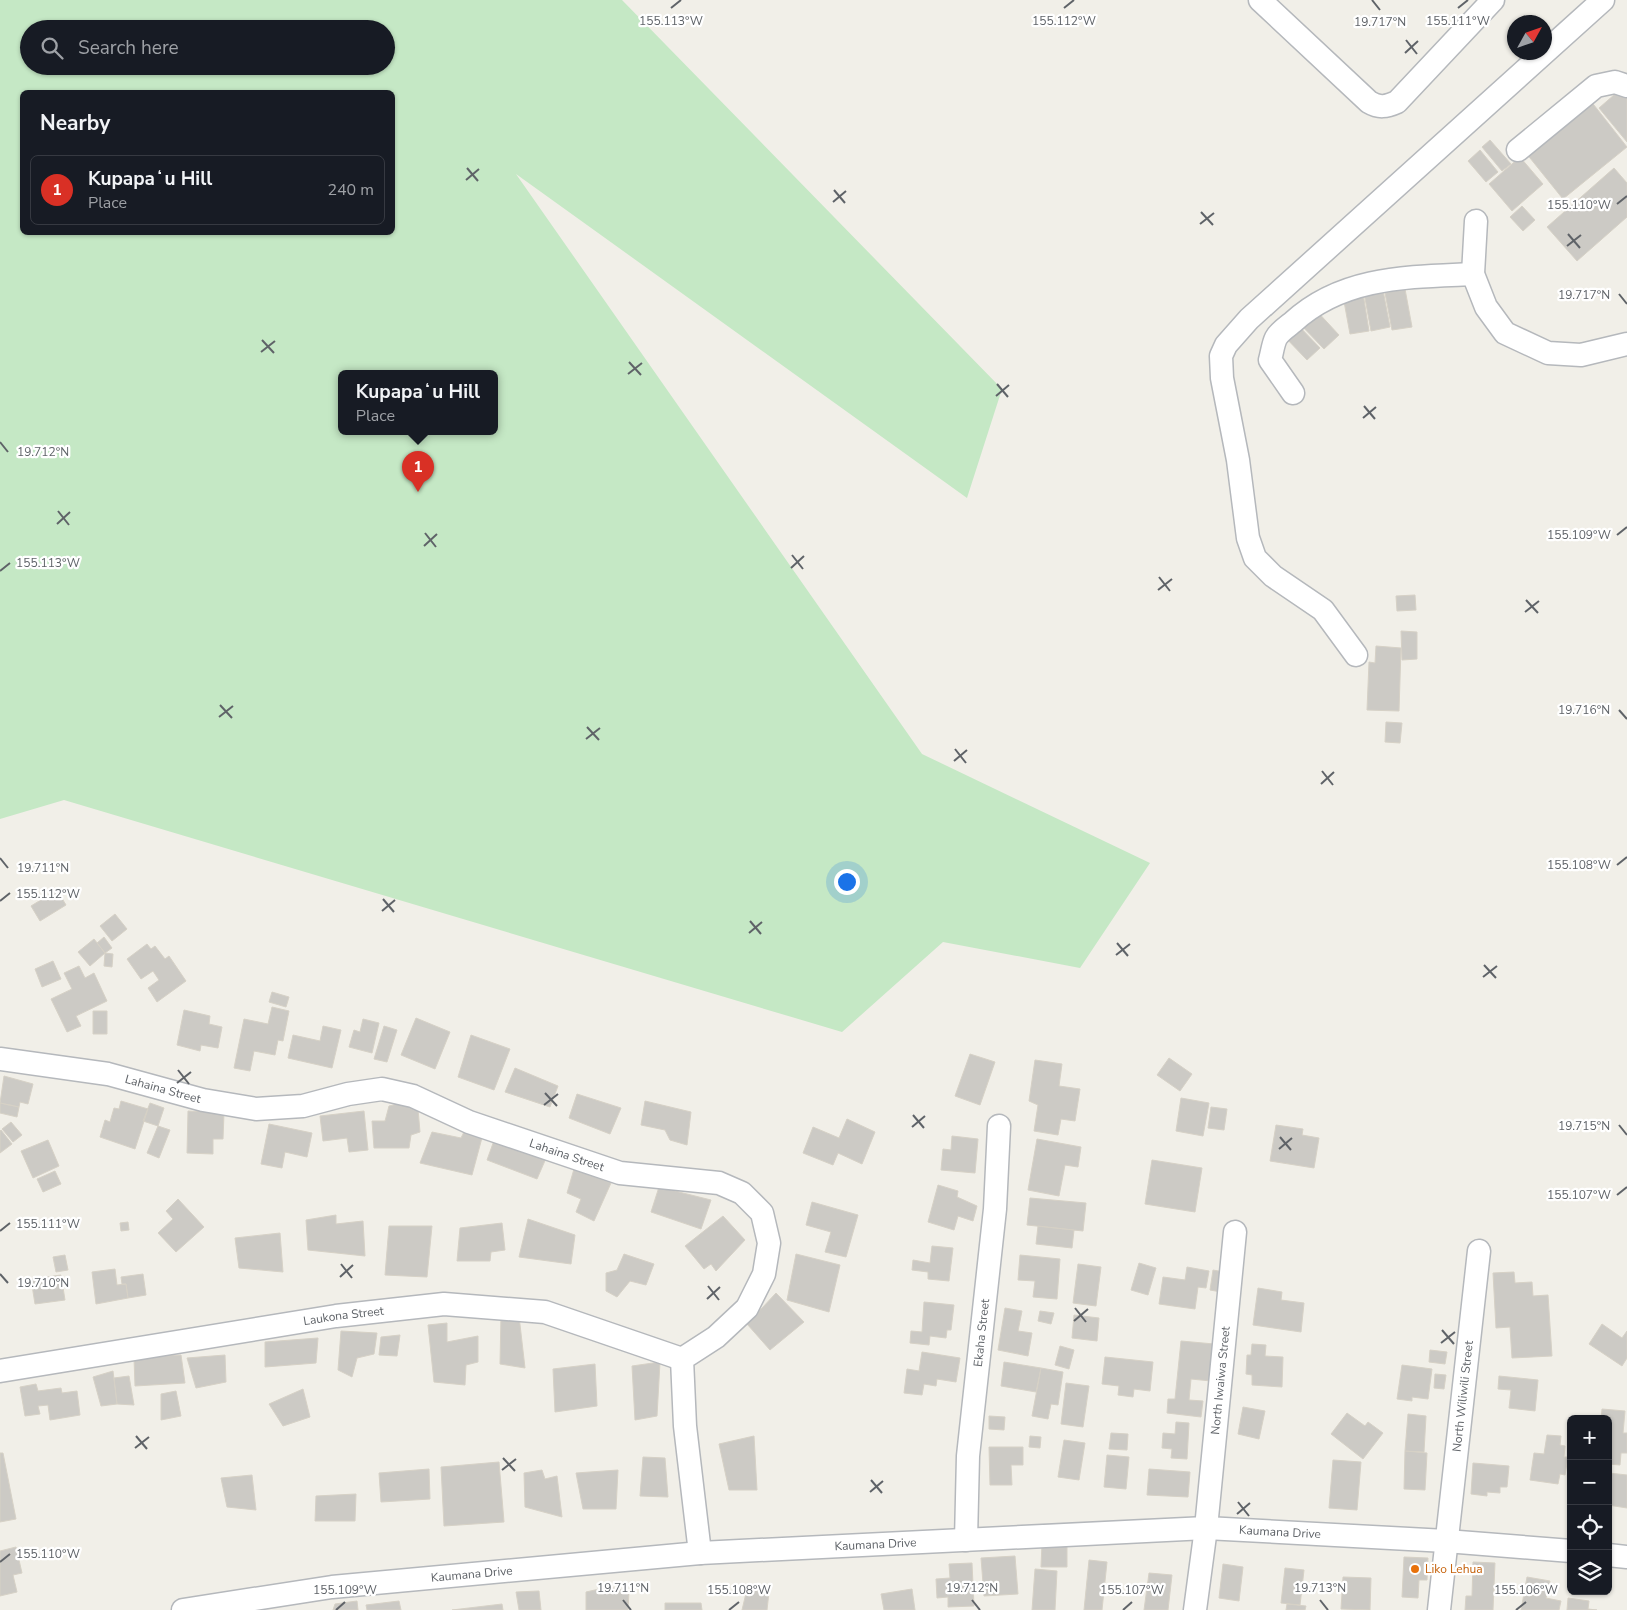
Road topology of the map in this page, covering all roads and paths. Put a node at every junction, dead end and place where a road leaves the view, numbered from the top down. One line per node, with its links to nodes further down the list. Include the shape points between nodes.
1 (1260, 0): 2 (street, via 1377,107 1397,102)
2 (1493, 0)
3 (1603, 0): 10 (street, via 1249,319 1226,345 1221,356 1248,538 1255,558 1273,576 1323,610)
4 (1627, 86): 5 (street, via 1615,82 1596,86)
5 (1518, 150)
6 (1476, 221): 7 (street)
7 (1473, 274): 8 (street, via 1486,307 1505,334 1548,353 1581,355); 9 (street, via 1396,277 1360,284 1304,311 1276,337 1270,360)
8 (1627, 344)
9 (1293, 393)
10 (1356, 655)
11 (0, 1059): 15 (street, Lahaina Street, via 108,1074 203,1100 256,1109 302,1106 382,1089 413,1096 469,1122 620,1173 719,1183 742,1194 762,1213 769,1243 764,1274 747,1308 716,1337)
12 (999, 1126): 18 (street, Ekaha Street, via 995,1209 968,1456)
13 (1234, 1232): 17 (street, North Iwaiwa Street)
14 (1479, 1251): 19 (street, North Wiliwili Street)
15 (682, 1359): 16 (street, Laukona Street, via 545,1312 444,1304 336,1316); 21 (street)
16 (0, 1371)
17 (1206, 1528): 18 (street, Kaumana Drive); 19 (street, Kaumana Drive); 25 (street, North Iwaiwa Street)
18 (966, 1540): 21 (street, Kaumana Drive)
19 (1446, 1541): 20 (street, Kaumana Drive); 26 (street, North Wiliwili Street)
20 (1567, 1552)
21 (700, 1553): 24 (street, Kaumana Drive, via 332,1587)
22 (1612, 1555): 23 (street)
23 (1627, 1557)
24 (184, 1610)
25 (1195, 1610)
26 (1439, 1610)

